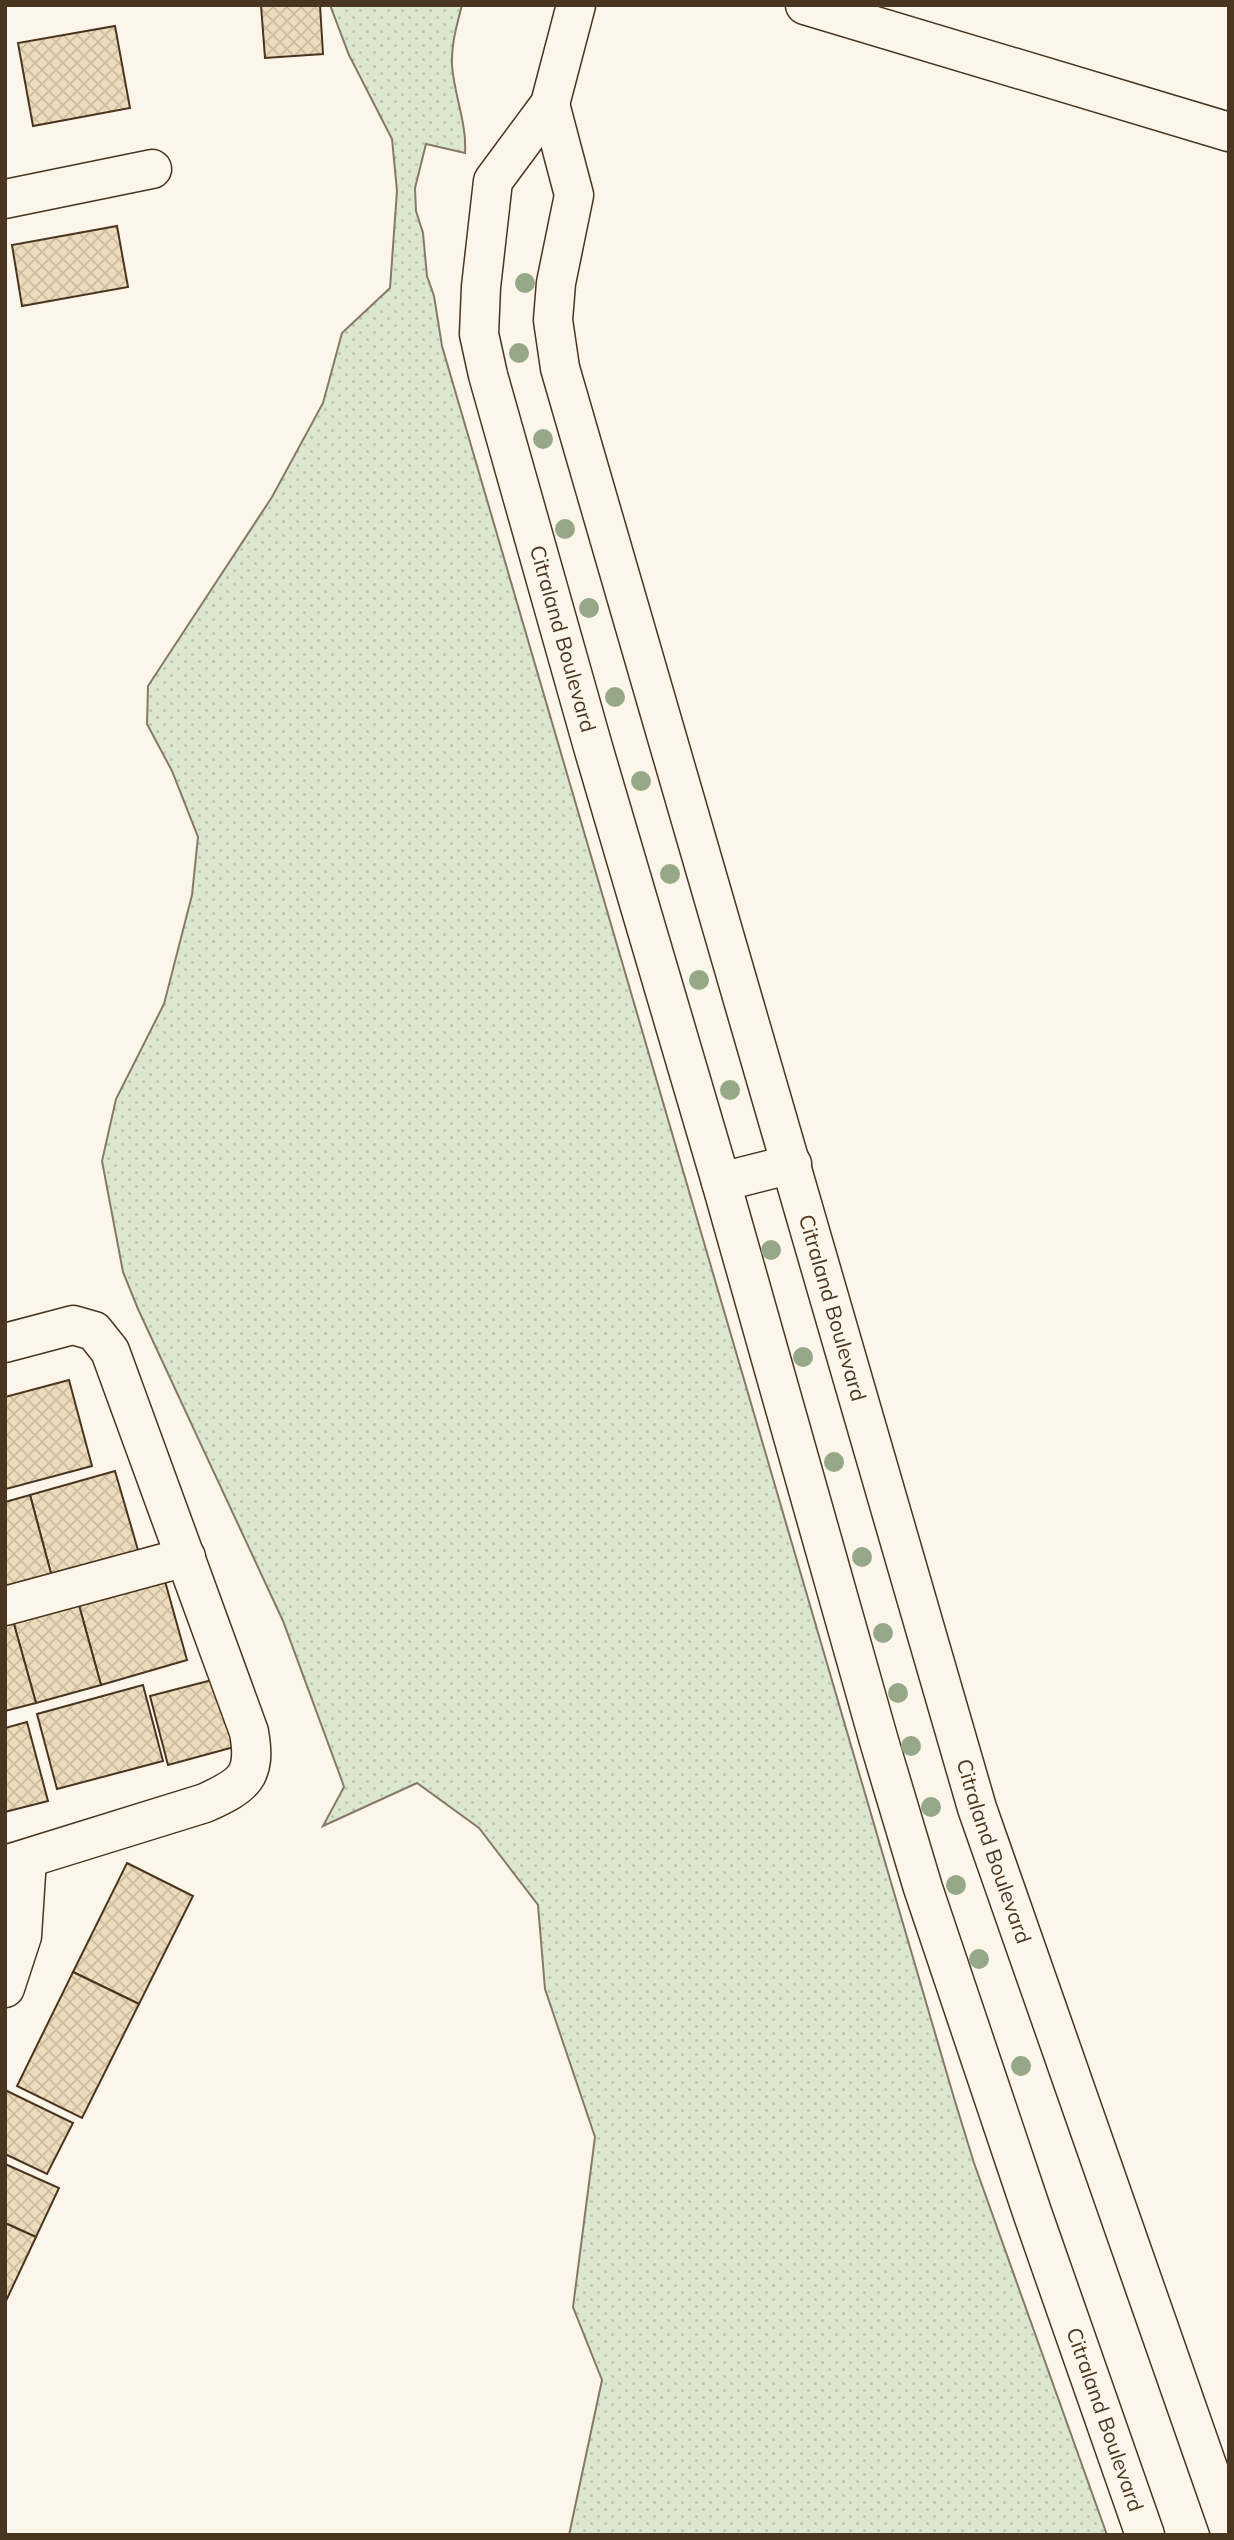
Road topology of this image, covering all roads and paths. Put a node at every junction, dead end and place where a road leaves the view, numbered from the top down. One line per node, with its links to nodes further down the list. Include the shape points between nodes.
1 (576, 5): 3 (street, Citraland Boulevard)
2 (805, 5): 4 (street)
3 (550, 104): 7 (street, Citraland Boulevard, via 574,195 556,283 554,320 560,368); 8 (street, Citraland Boulevard, via 493,181 479,334 589,734)
4 (1229, 132)
5 (152, 169): 6 (street)
6 (5, 199)
7 (792, 1164): 8 (street); 14 (street, Citraland Boulevard, via 977,1808)
8 (721, 1182): 15 (street, Citraland Boulevard, via 923,1888)
9 (5, 1343): 10 (street, via 73,1325 94,1331 110,1351)
10 (186, 1557): 11 (street); 12 (street, via 249,1732 253,1757 247,1773 236,1788 205,1803)
11 (5, 1606)
12 (16, 1862): 13 (street, via 22,1936)
13 (5, 1988)
14 (1229, 2528)
15 (1144, 2535)

